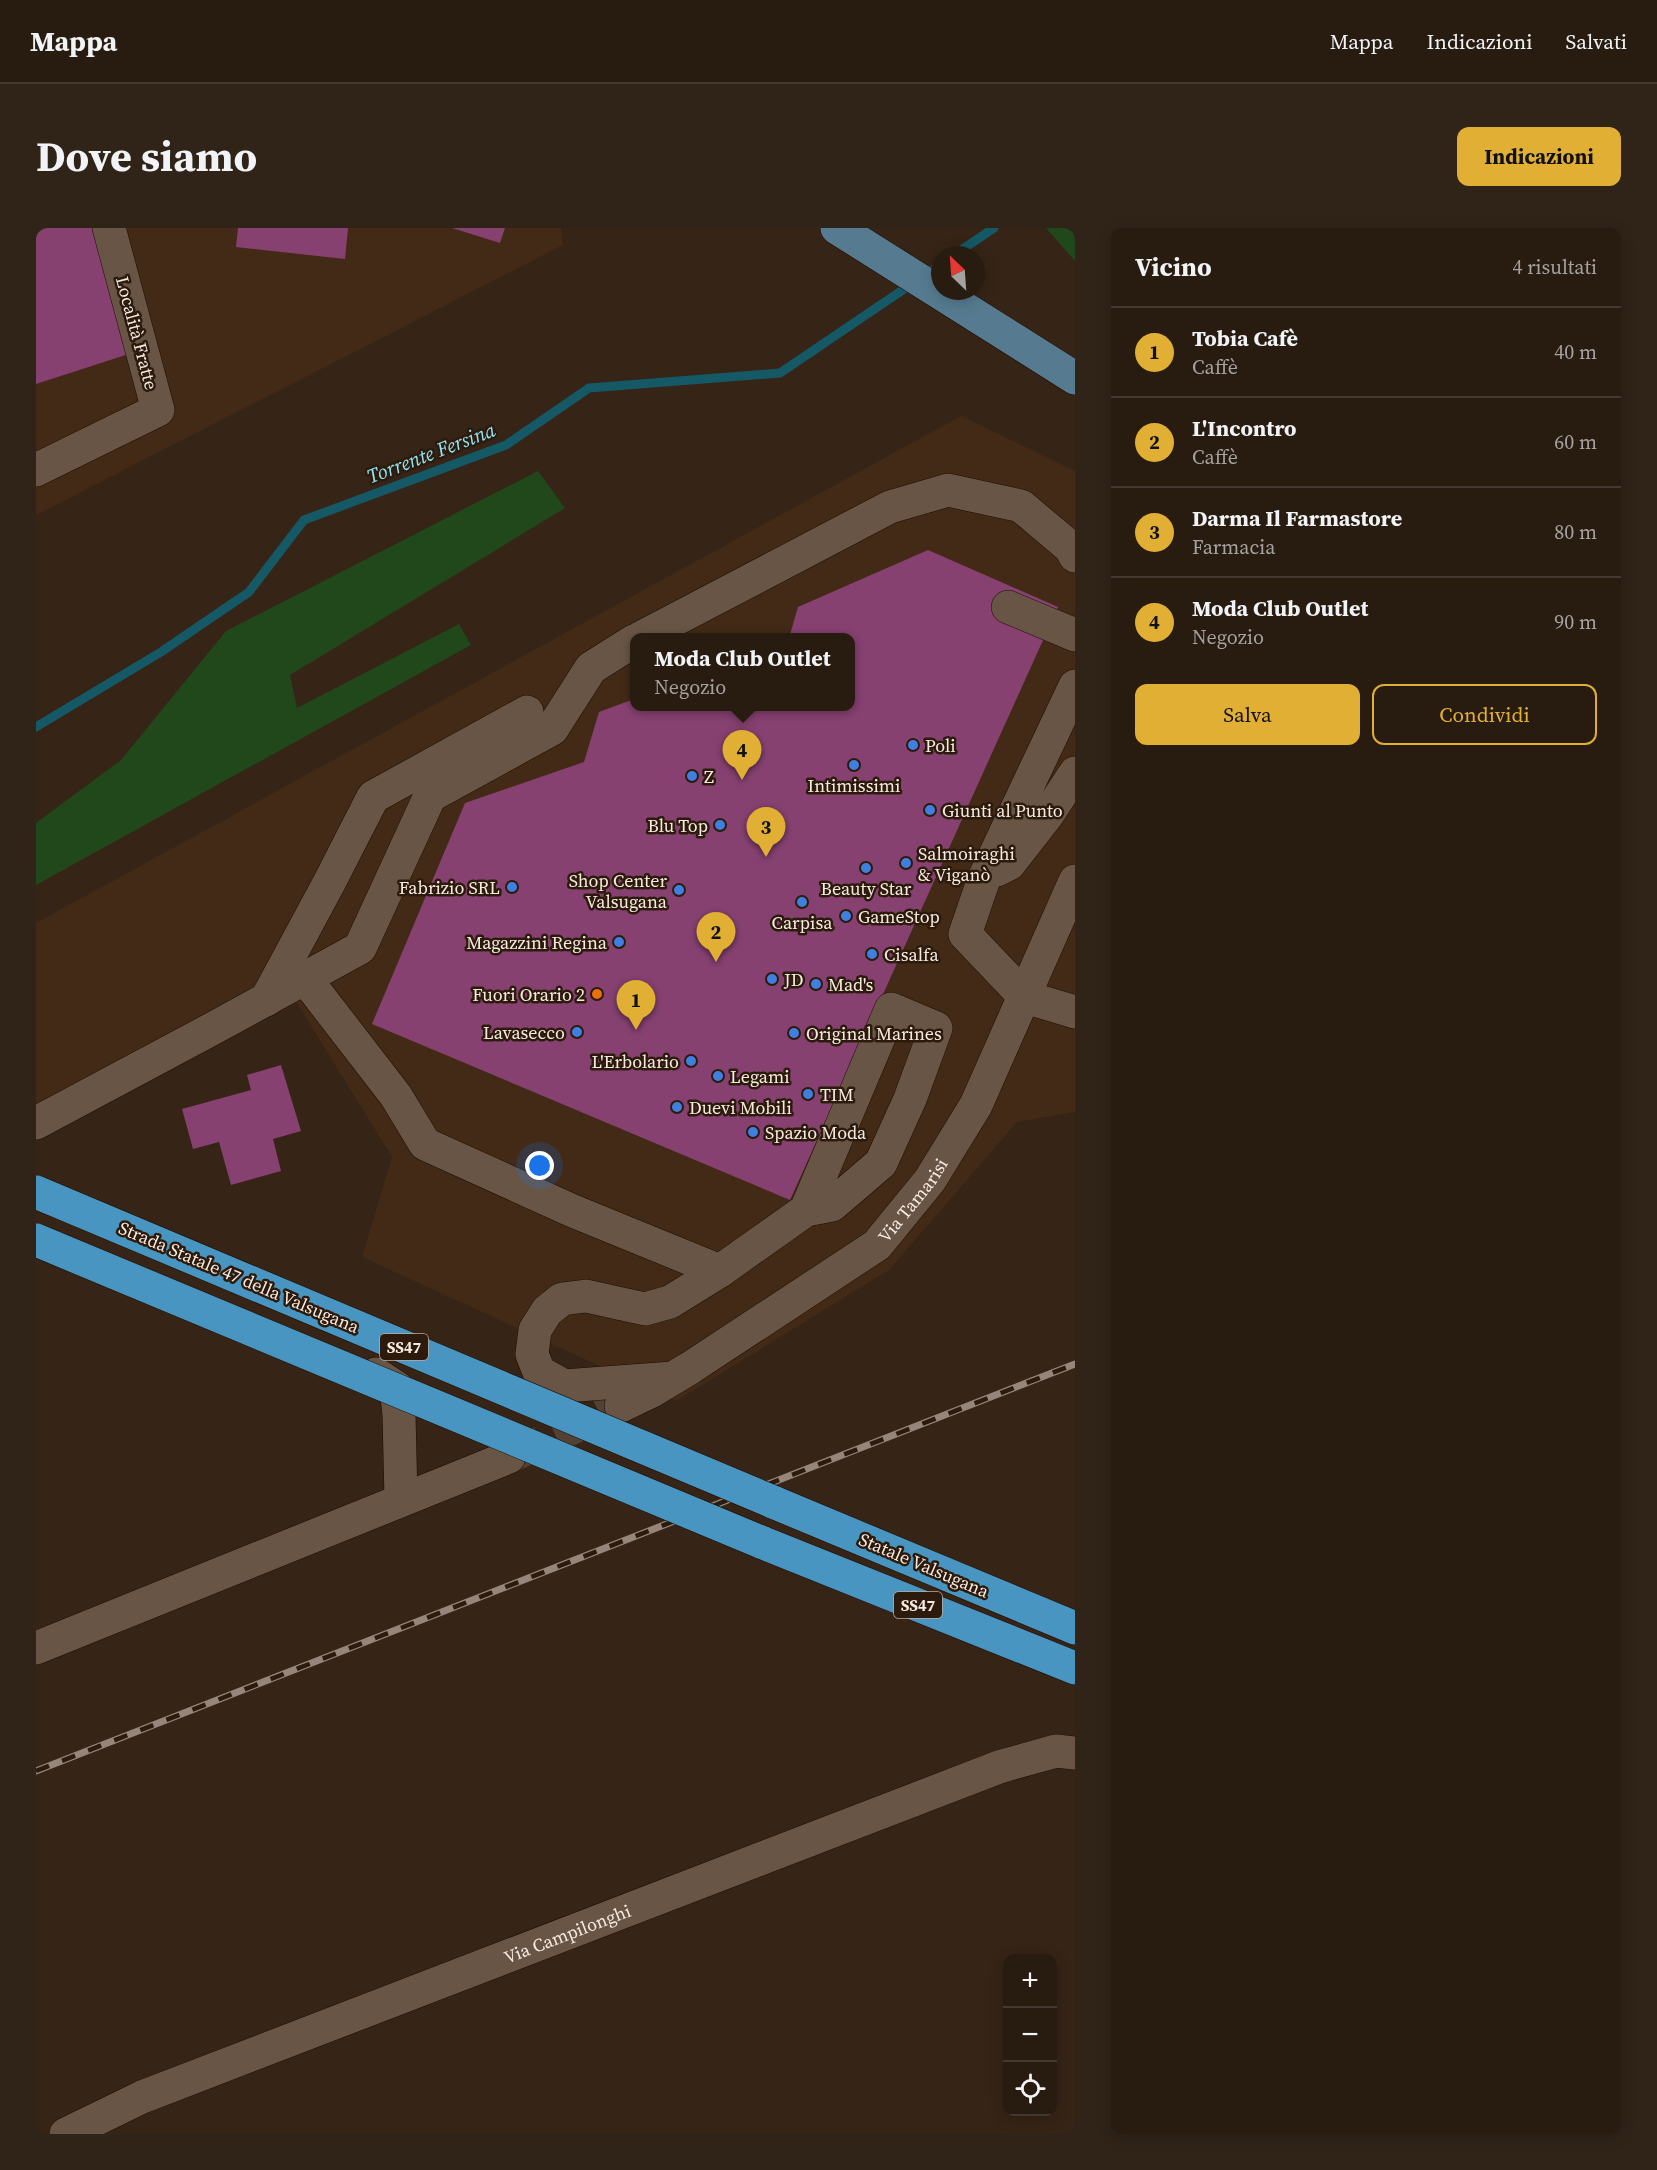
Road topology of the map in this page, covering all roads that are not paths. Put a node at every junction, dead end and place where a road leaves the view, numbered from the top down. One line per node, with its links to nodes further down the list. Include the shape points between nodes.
1 (109, 228): 4 (street, Località Fratte, via 158,410)
2 (837, 228): 3 (main road)
3 (1075, 378)
4 (36, 470)
5 (1075, 556): 8 (street, via 1071,548 1021,506 948,490 890,507)
6 (1008, 607): 7 (street)
7 (1063, 629)
8 (650, 633)
9 (630, 644): 15 (street, via 591,668 552,729 430,796 360,948)
10 (1075, 686): 13 (street)
11 (527, 712): 17 (street, via 387,801 329,883)
12 (1075, 772): 13 (street, via 1009,864)
13 (985, 876): 16 (street, via 964,934)
14 (1075, 881): 16 (street, Via Tamarisi)
15 (305, 978): 17 (street); 24 (street, via 396,1096 425,1144)
16 (1025, 997): 18 (street); 25 (street, Via Tamarisi, via 976,1105 930,1180 877,1245)
17 (266, 1000): 19 (street)
18 (1075, 1012)
19 (36, 1123)
20 (36, 1192): 29 (highway, Strada Statale 47 della Valsugana / SS47, bridge)
21 (806, 1210): 21 (street, via 832,1204 881,1163 936,1028 885,1006); 24 (street)
22 (36, 1240): 32 (highway, Statale Valsugana / SS47, bridge, via 761,1542)
23 (36, 1259): 28 (street, via 212,1296 350,1357 396,1387)
24 (720, 1271): 25 (street, via 670,1302 645,1309 586,1296 562,1299 547,1311 535,1330 532,1354 539,1372 564,1386)
25 (673, 1378): 26 (street, Via Tamarisi)
26 (621, 1406)
27 (509, 1457): 28 (street)
28 (401, 1499): 31 (street)
29 (773, 1502): 30 (highway, Statale Valsugana / SS47)
30 (1075, 1628)
31 (36, 1648)
32 (1075, 1668)
33 (1075, 1753): 34 (street, Via Campilonghi, via 1056,1751 999,1767 142,2097)
34 (66, 2134)

